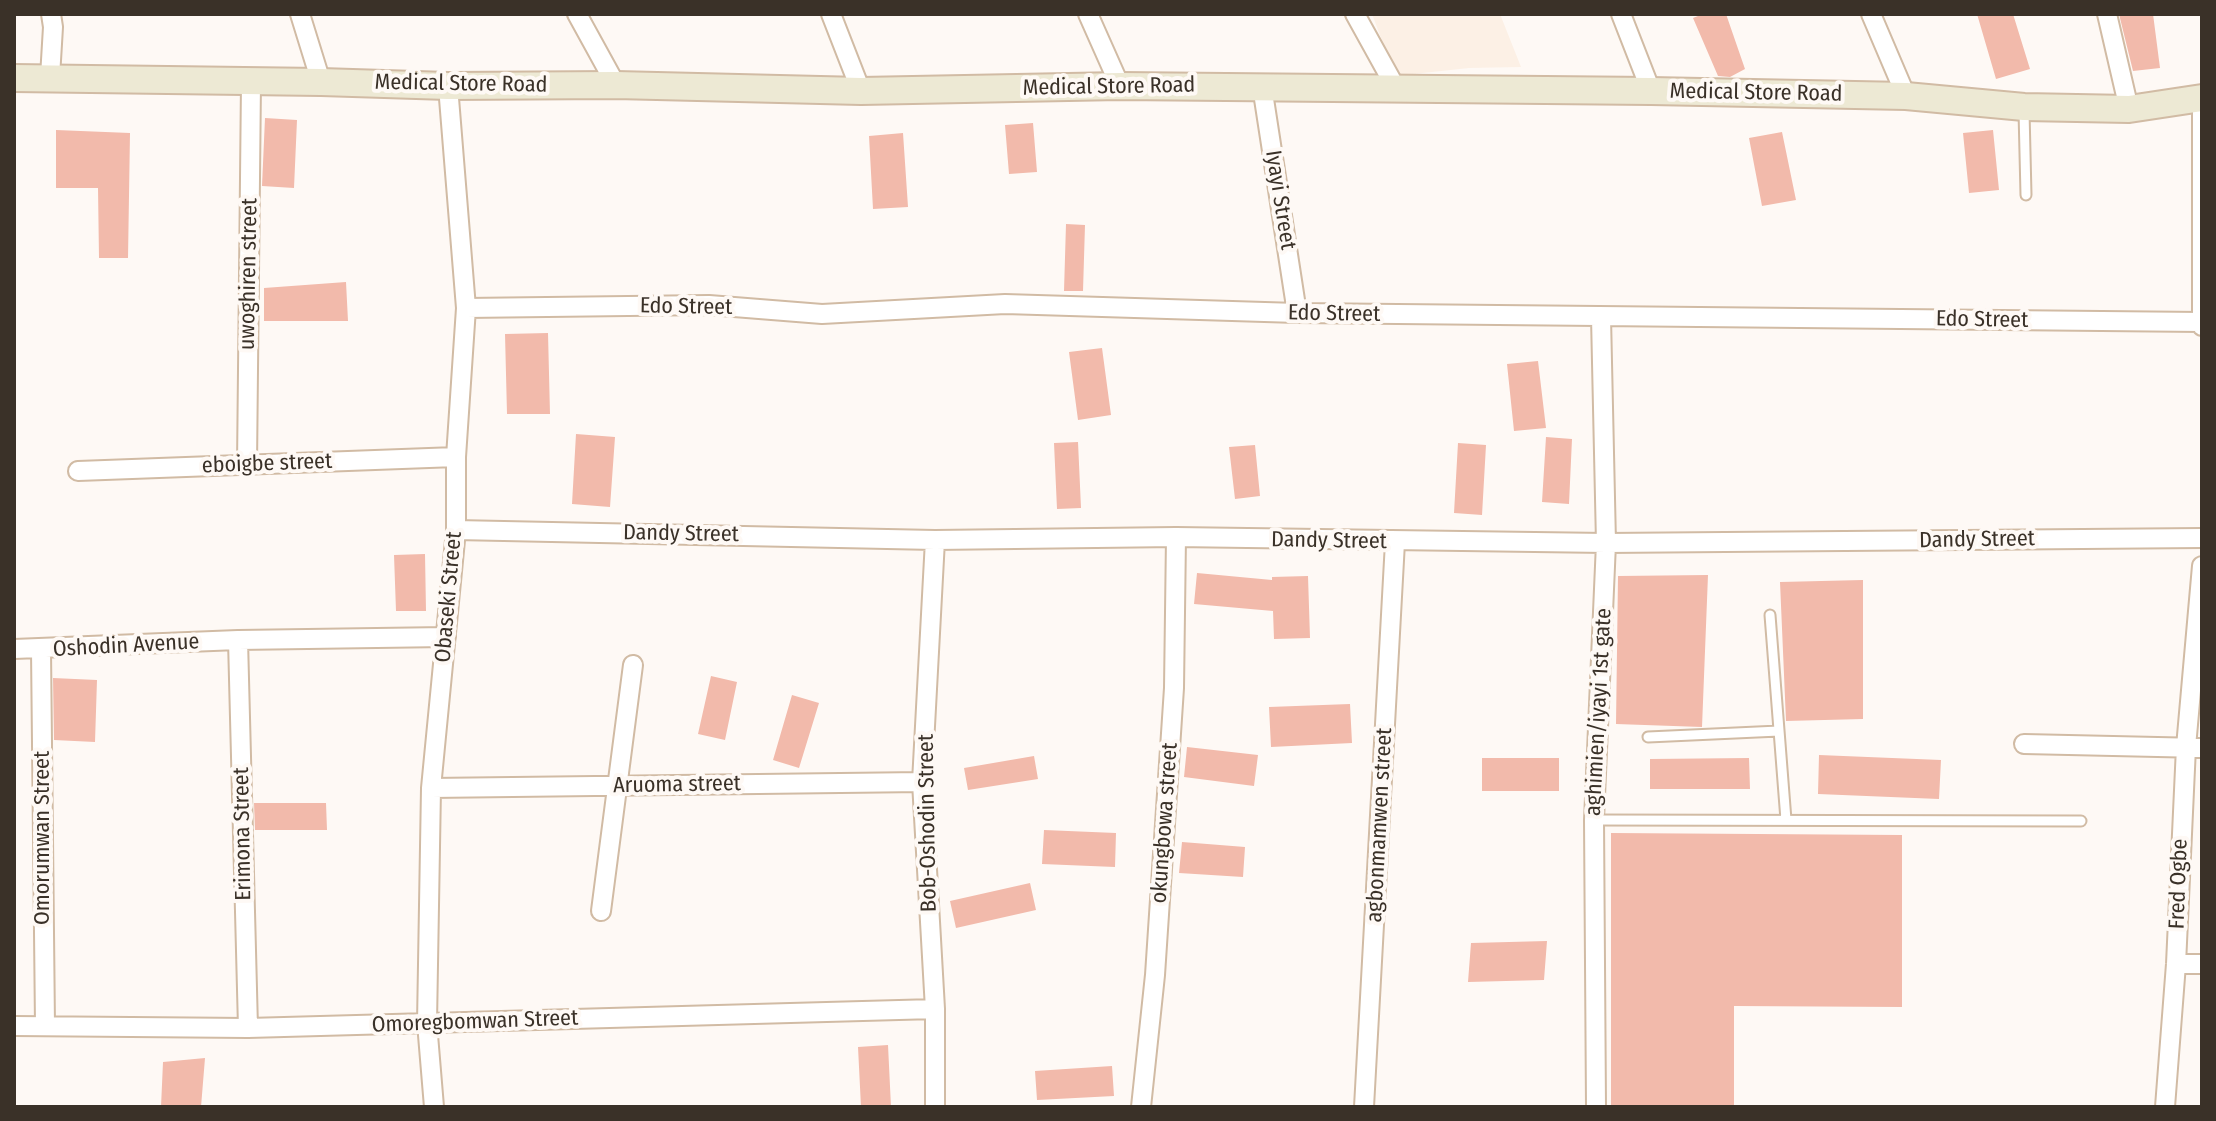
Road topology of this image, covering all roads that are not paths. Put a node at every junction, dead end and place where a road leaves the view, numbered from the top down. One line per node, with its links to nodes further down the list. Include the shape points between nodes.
1 (51, 14): 10 (street)
2 (300, 14): 13 (street)
3 (577, 14): 14 (street)
4 (831, 14): 19 (street)
5 (1088, 14): 16 (street)
6 (1355, 14): 18 (street)
7 (1621, 14): 20 (street)
8 (1871, 14): 21 (street)
9 (2107, 14): 24 (street)
10 (50, 77): 11 (street, Medical Store Road); 12 (street, Medical Store Road)
11 (14, 78)
12 (251, 82): 13 (street, Medical Store Road); 31 (street, uwoghiren street)
13 (321, 82): 15 (street, Medical Store Road)
14 (616, 85): 15 (street, Medical Store Road); 19 (street, Medical Store Road)
15 (448, 86): 26 (street, Obaseki Street)
16 (1120, 86): 17 (street, Medical Store Road); 19 (street, Medical Store Road)
17 (1262, 86): 18 (street, Medical Store Road); 27 (street, Iyayi Street)
18 (1397, 90): 20 (street, Medical Store Road)
19 (861, 91)
20 (1651, 91): 21 (street, Medical Store Road)
21 (1906, 96): 23 (street, Medical Store Road)
22 (2202, 98): 24 (street, Medical Store Road); 29 (street)
23 (2024, 107): 24 (street, Medical Store Road); 25 (lane)
24 (2129, 109)
25 (2026, 195)
26 (466, 308): 27 (street, Edo Street, via 709,305 822,314 1005,304); 30 (street, Obaseki Street)
27 (1297, 313): 28 (street, Edo Street)
28 (1601, 317): 29 (street, Edo Street); 38 (street, aghimien/iyayi 1st gate)
29 (2202, 324)
30 (456, 457): 31 (street, eboigbe street); 33 (street, Obaseki Street)
31 (247, 465): 32 (street, eboigbe street)
32 (78, 471)
33 (456, 530): 36 (street, Dandy Street); 41 (street, Obaseki Street)
34 (1176, 537): 36 (street, Dandy Street); 37 (street, Dandy Street); 66 (street, okungbowa street, via 1174,688)
35 (2202, 538): 38 (street, Dandy Street)
36 (935, 540): 50 (street, Bob-Oshodin Street)
37 (1395, 542): 38 (street, Dandy Street); 67 (street, agbonmamwen street)
38 (1606, 543): 53 (street, aghimien/iyayi 1st gate)
39 (2202, 566): 49 (street, Fred Ogbe)
40 (1770, 615): 46 (lane)
41 (446, 637): 42 (street, Oshodin Avenue); 52 (street, Obaseki Street)
42 (238, 640): 44 (street, Oshodin Avenue); 63 (street, Erimona Street)
43 (14, 649): 44 (street, Oshodin Avenue)
44 (41, 650): 62 (street, Omorumwan Street)
45 (633, 665): 51 (street)
46 (1779, 731): 47 (lane); 54 (lane)
47 (1648, 737)
48 (2024, 744): 49 (street)
49 (2194, 747): 57 (street, Fred Ogbe)
50 (922, 782): 51 (street, Aruoma street); 59 (street, Bob-Oshodin Street)
51 (617, 786): 52 (street, Aruoma street); 56 (street)
52 (431, 788): 60 (street, Obaseki Street)
53 (1594, 820): 54 (lane); 68 (street, aghimien/iyayi 1st gate)
54 (1786, 820): 55 (lane)
55 (2081, 821)
56 (601, 911)
57 (2176, 964): 58 (street); 69 (street, Fred Ogbe)
58 (2202, 964)
59 (935, 1009): 60 (street, Omoregbomwan Street); 65 (street, Bob-Oshodin Street)
60 (427, 1023): 63 (street, Omoregbomwan Street); 64 (street, Obaseki Street)
61 (14, 1026): 62 (street, Omoregbomwan Street)
62 (45, 1026): 63 (street, Omoregbomwan Street)
63 (248, 1028)
64 (434, 1107)
65 (935, 1107)
66 (1141, 1107)
67 (1364, 1107)
68 (1596, 1107)
69 (2165, 1107)

